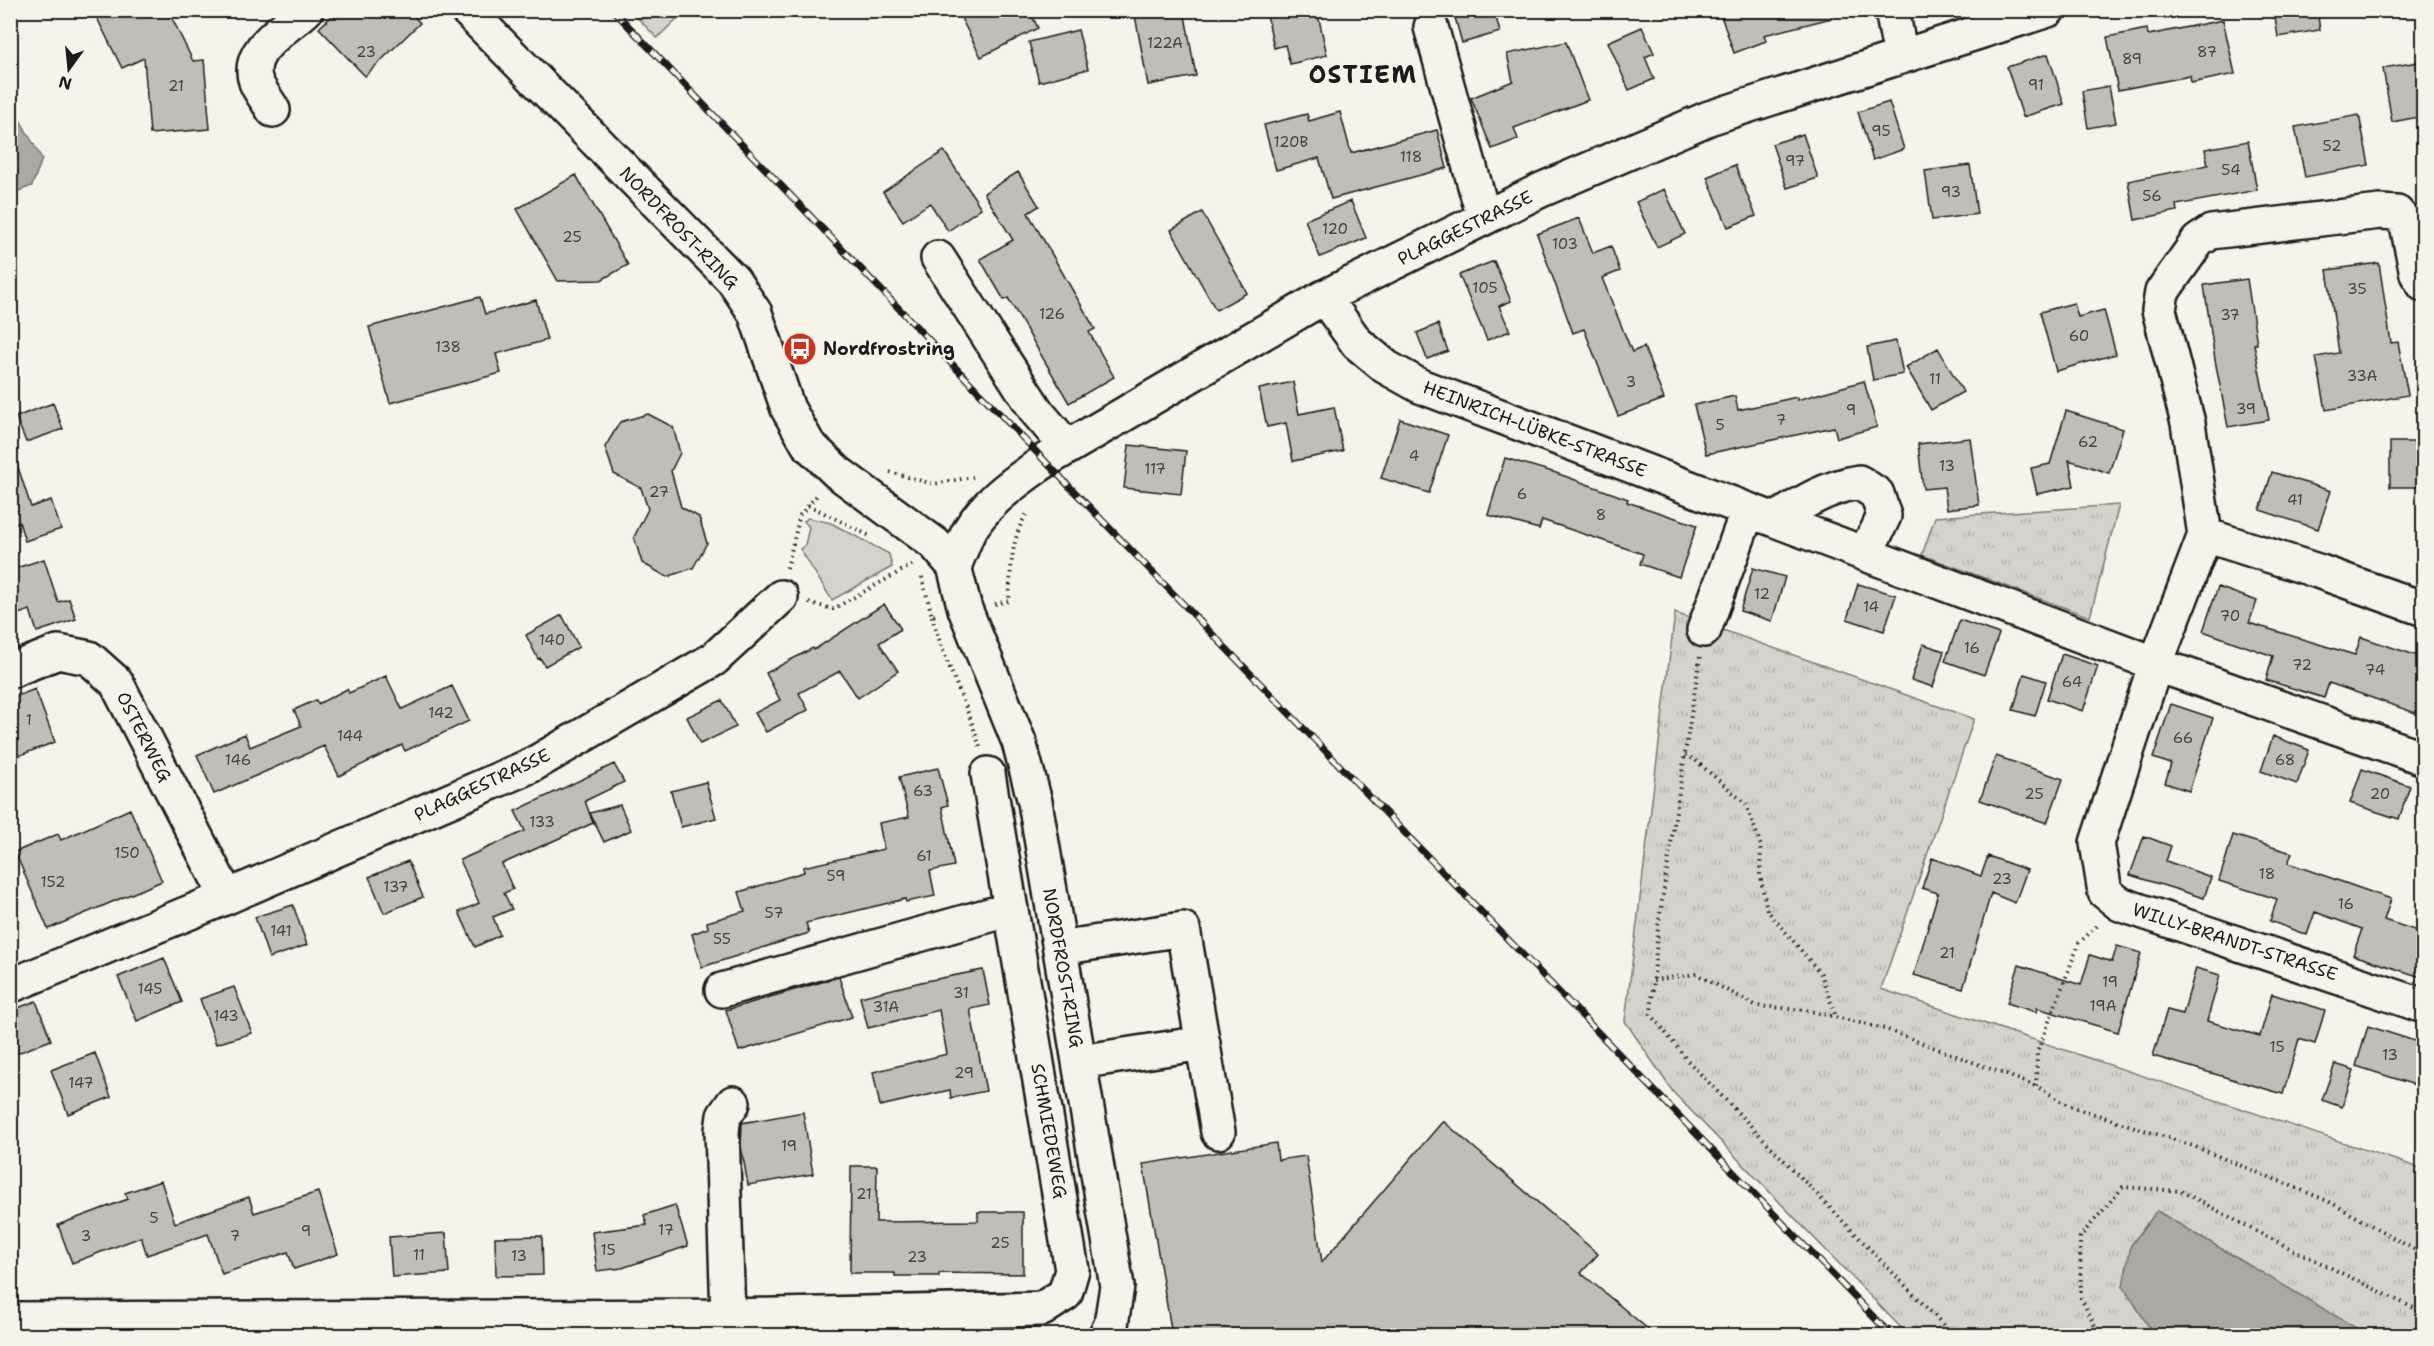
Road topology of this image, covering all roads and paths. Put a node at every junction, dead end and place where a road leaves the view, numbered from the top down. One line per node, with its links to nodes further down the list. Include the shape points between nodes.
1 (306, 10): 7 (street, via 255,58 255,81)
2 (467, 10): 22 (street, NORDFROST-RING, via 733,280 755,313 788,409 808,444 837,472 935,544)
3 (1892, 10): 6 (street)
4 (2048, 10): 6 (street, PLAGGESTRASSE)
5 (1431, 27): 8 (street)
6 (1901, 57): 8 (street, PLAGGESTRASSE, via 1709,118)
7 (273, 110)
8 (1484, 218): 11 (street, PLAGGESTRASSE)
9 (938, 258): 12 (street, via 1037,412)
10 (2424, 285): 17 (street, via 2417,274 2407,225 2397,213 2211,232 2198,241 2163,292 2159,310 2188,423)
11 (1324, 297): 12 (street, PLAGGESTRASSE); 16 (street, HEINRICH-LÜBKE-STRASSE, via 1357,343 1386,367 1420,386)
12 (1067, 447): 22 (street, PLAGGESTRASSE, via 986,508 968,533)
13 (883, 467): 14 (path, via 891,473 933,484)
14 (976, 477)
15 (1034, 504): 25 (path, via 1020,523 1013,549 1009,601)
16 (1762, 515): 19 (street, HEINRICH-LÜBKE-STRASSE); 19 (street, via 1839,485 1859,482 1877,494 1884,516); 28 (street)
17 (2205, 535): 26 (street); 29 (street, WILLY-BRANDT-STRASSE)
18 (870, 536): 24 (path, via 808,505 800,515)
19 (1863, 553): 29 (street, HEINRICH-LÜBKE-STRASSE)
20 (905, 559): 21 (path)
21 (912, 565): 23 (path); 24 (path, via 834,609)
22 (954, 566): 25 (street, NORDFROST-RING)
23 (917, 569)
24 (781, 597): 34 (street, PLAGGESTRASSE, via 714,659 532,765)
25 (965, 609): 37 (street, NORDFROST-RING, via 1019,742 1035,802)
26 (2424, 609)
27 (932, 616): 33 (path, via 940,647 971,717)
28 (1704, 630): 31 (path)
29 (2156, 663): 32 (street, HEINRICH-LÜBKE-STRASSE); 35 (street, WILLY-BRANDT-STRASSE, via 2097,843 2105,892)
30 (10, 671): 34 (street, OSTERWEG, via 58,652 89,658 116,682)
31 (1685, 756): 38 (path); 42 (path, via 1694,759 1746,804 1761,846 1760,875 1767,910 1821,974)
32 (2424, 758)
33 (988, 774): 36 (street, SCHMIEDEWEG)
34 (227, 897): 39 (street, PLAGGESTRASSE)
35 (2120, 903): 41 (street, WILLY-BRANDT-STRASSE); 45 (path, via 2079,943 2037,1053)
36 (1011, 909): 40 (street); 52 (street, SCHMIEDEWEG, via 1072,1270 1065,1294 1042,1309)
37 (1060, 948): 43 (street, via 1183,929); 44 (street, NORDFROST-RING)
38 (1653, 980): 42 (path, via 1696,974 1757,1006); 54 (path, via 1650,1014 1687,1060)
39 (10, 986)
40 (722, 990)
41 (2424, 1006)
42 (1836, 1017): 45 (path, via 1885,1029)
43 (1203, 1043): 44 (street); 47 (street)
44 (1079, 1062): 53 (street, NORDFROST-RING, via 1117,1286 1111,1325)
45 (2036, 1086): 48 (path, via 2070,1106 2193,1146 2328,1201)
46 (733, 1104): 50 (street, via 724,1116 722,1131)
47 (1218, 1132)
48 (2424, 1255)
49 (2424, 1313): 55 (path, via 2181,1191 2123,1187 2080,1237 2081,1298)
50 (728, 1316): 51 (street, SCHMIEDEWEG); 52 (street, SCHMIEDEWEG)
51 (10, 1319)
52 (873, 1324)
53 (1105, 1335)
54 (1954, 1335)
55 (2100, 1335)

